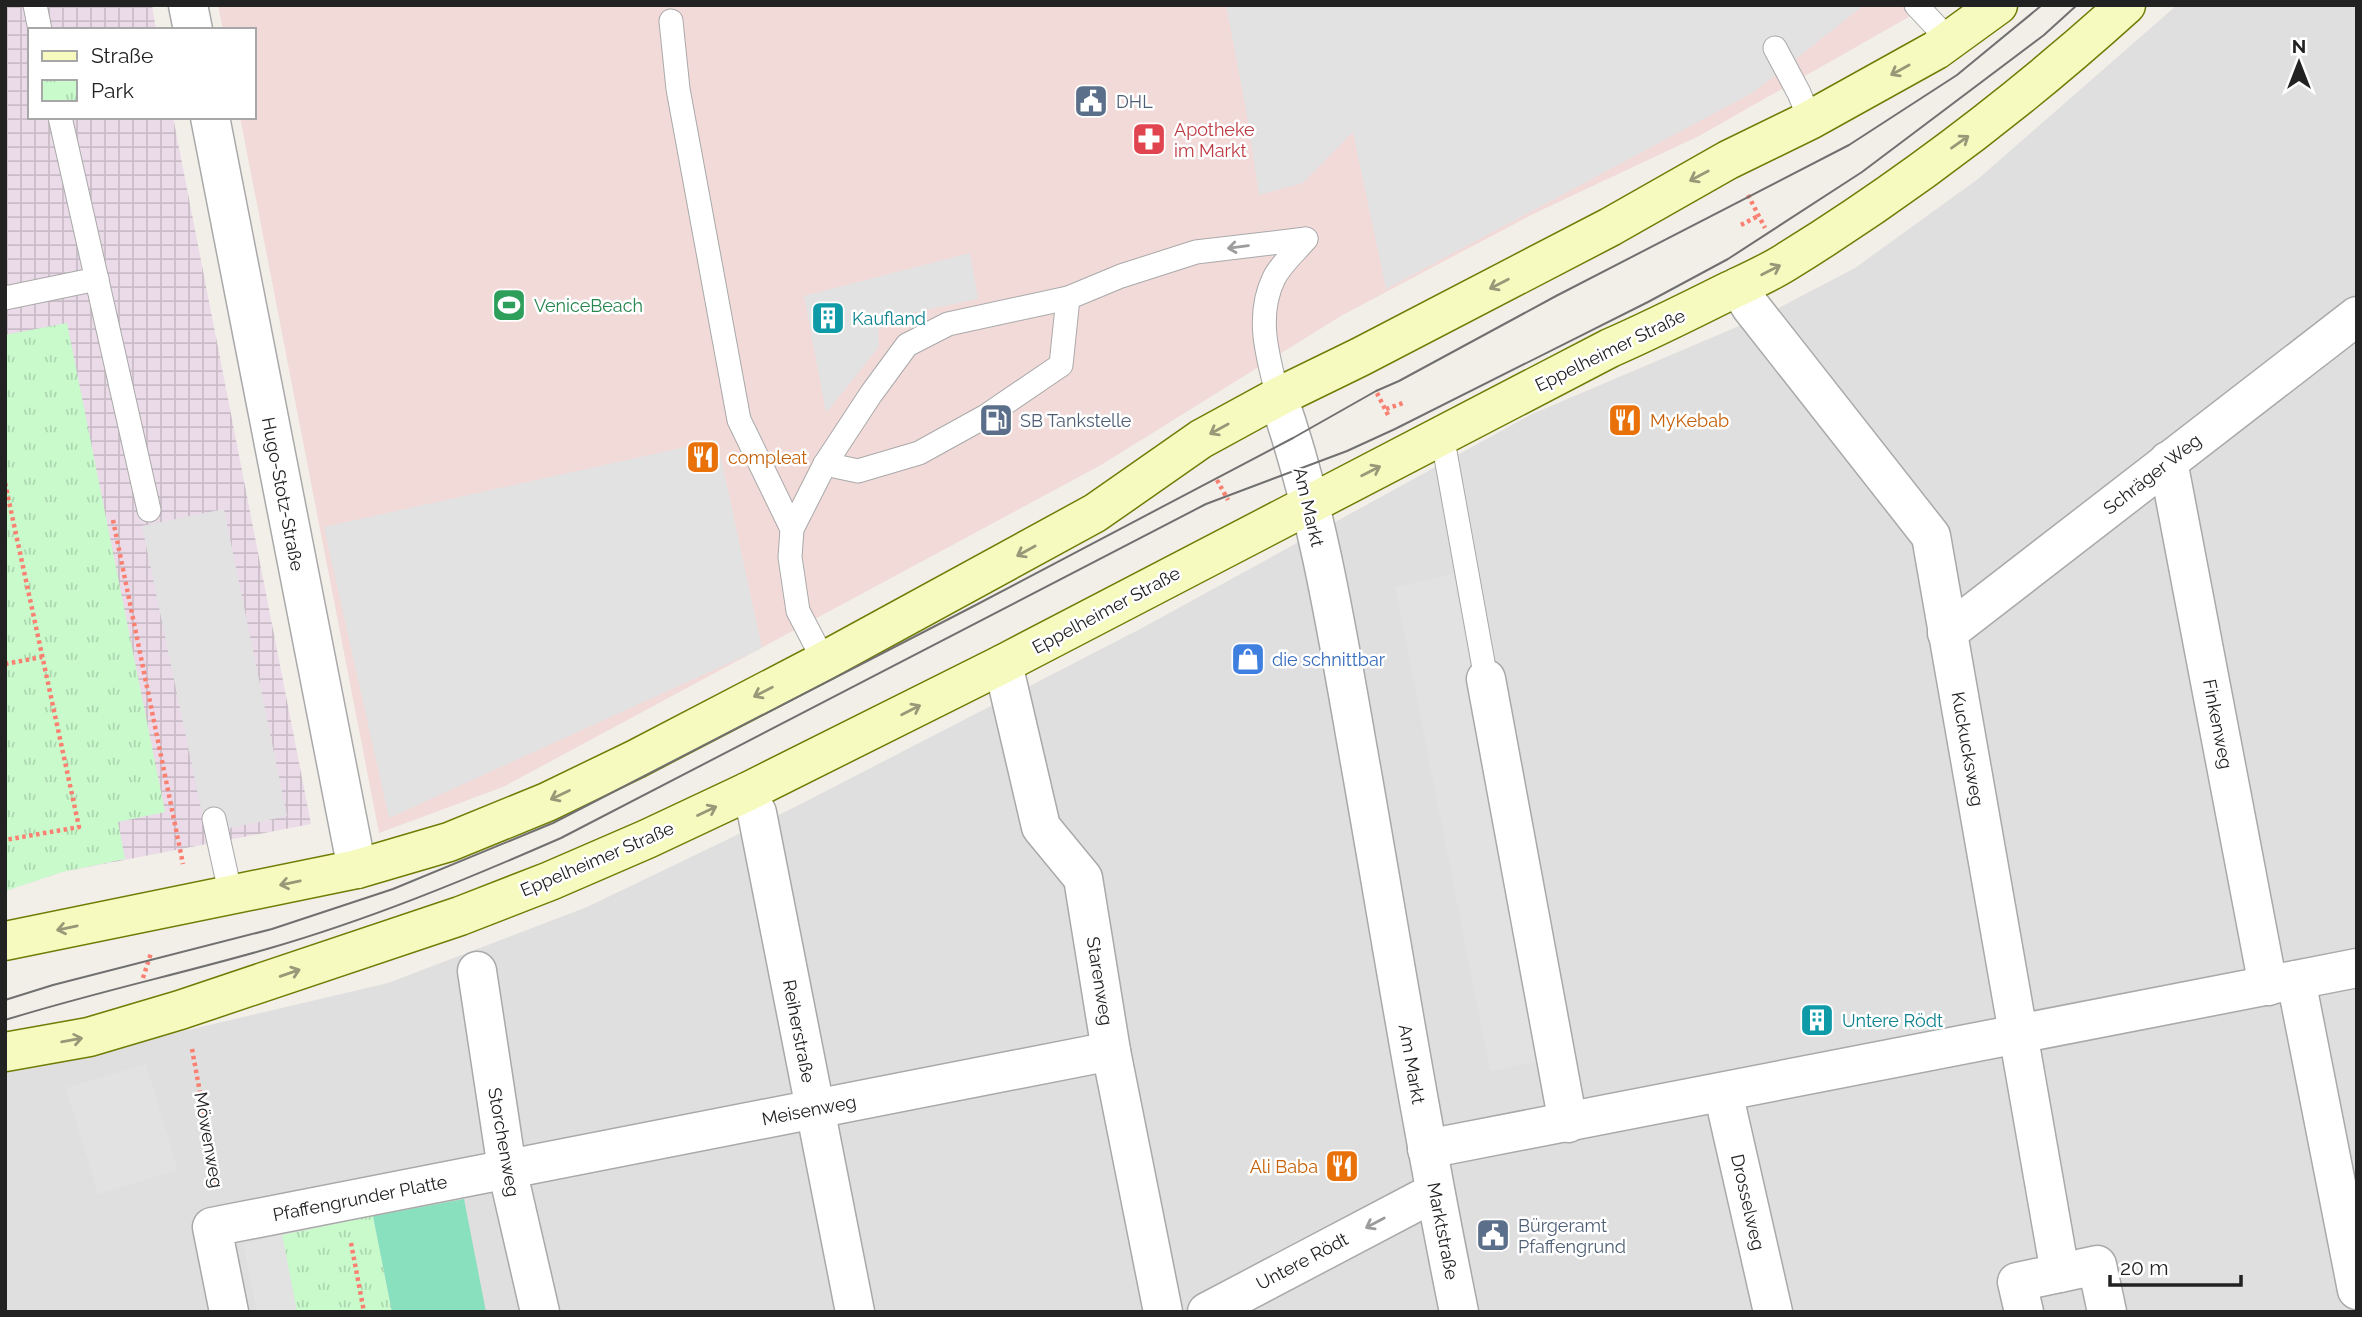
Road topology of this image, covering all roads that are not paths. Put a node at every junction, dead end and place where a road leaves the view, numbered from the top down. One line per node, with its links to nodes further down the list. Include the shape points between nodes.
1 (35, 5): 7 (lane)
2 (188, 5): 8 (street)
3 (1916, 5): 9 (lane)
4 (1998, 5): 9 (main road)
5 (2126, 5): 15 (main road, Eppelheimer Straße, one-way to 5, via 1873,205 1976,131)
6 (671, 21): 25 (lane, via 678,89 739,420)
7 (40, 28)
8 (193, 28)
9 (1949, 40): 13 (main road, one-way to 13)
10 (1775, 48): 13 (lane)
11 (60, 119): 14 (lane)
12 (210, 119): 32 (street, Hugo-Stotz-Straße)
13 (1810, 120): 19 (main road, one-way to 19)
14 (97, 279): 16 (lane); 24 (lane)
15 (1738, 287): 20 (main road, Eppelheimer Straße); 26 (street, Kuckucksweg, via 1931,536)
16 (5, 298)
17 (1068, 298): 19 (lane, one-way to 17, via 1263,317 1275,277 1306,239 1196,252); 22 (lane, via 948,324 907,345); 22 (lane, via 1061,365 986,416 919,453 858,471)
18 (2357, 316): 21 (street, Schräger Weg)
19 (1278, 397): 23 (street, Am Markt); 27 (main road, one-way to 27, via 1198,442 1095,513)
20 (1442, 435): 23 (main road, Eppelheimer Straße, one-way to 20); 29 (lane)
21 (2168, 461): 26 (street, Schräger Weg); 37 (street, Finkenweg)
22 (825, 464): 25 (lane)
23 (1311, 502): 28 (main road, Eppelheimer Straße); 44 (street, Am Markt)
24 (149, 510)
25 (792, 529): 27 (lane, via 790,557 798,611)
26 (1947, 633): 38 (street, Kuckucksweg)
27 (824, 661): 32 (main road, one-way to 32, via 547,802 449,842)
28 (1003, 664): 30 (main road, Eppelheimer Straße, one-way to 28); 39 (street, Starenweg, via 1041,827 1083,878)
29 (1486, 679): 43 (street)
30 (747, 792): 40 (main road, Eppelheimer Straße, one-way to 30, via 89,1037 180,1010 473,911); 42 (street, Reiherstraße, via 757,813)
31 (214, 819): 33 (lane)
32 (357, 870): 33 (main road, one-way to 33)
33 (232, 896): 34 (main road, one-way to 34)
34 (5, 941)
35 (2357, 968): 37 (street)
36 (477, 971): 45 (street, Storchenweg)
37 (2282, 983): 38 (street); 48 (street, Finkenweg)
38 (2018, 1035): 41 (street); 47 (street, Kuckucksweg)
39 (1111, 1051): 42 (street, Meisenweg); 52 (street, Starenweg)
40 (5, 1052)
41 (1723, 1092): 43 (street); 55 (street, Drosselweg)
42 (815, 1109): 45 (street, Meisenweg); 49 (street, Reiherstraße)
43 (1568, 1123): 44 (street)
44 (1427, 1150): 46 (street, Marktstraße)
45 (507, 1169): 50 (street, Pfaffengrunder Platte, via 212,1227); 51 (street, Storchenweg)
46 (1435, 1192): 53 (street, Untere Rödt, one-way to 53); 54 (street, Marktstraße)
47 (2060, 1273): 56 (street, via 2017,1282); 57 (street, via 2097,1265)
48 (2357, 1290)
49 (845, 1310)
50 (229, 1312)
51 (540, 1312)
52 (1163, 1312)
53 (1207, 1312)
54 (1459, 1312)
55 (1773, 1312)
56 (2024, 1312)
57 (2107, 1312)

